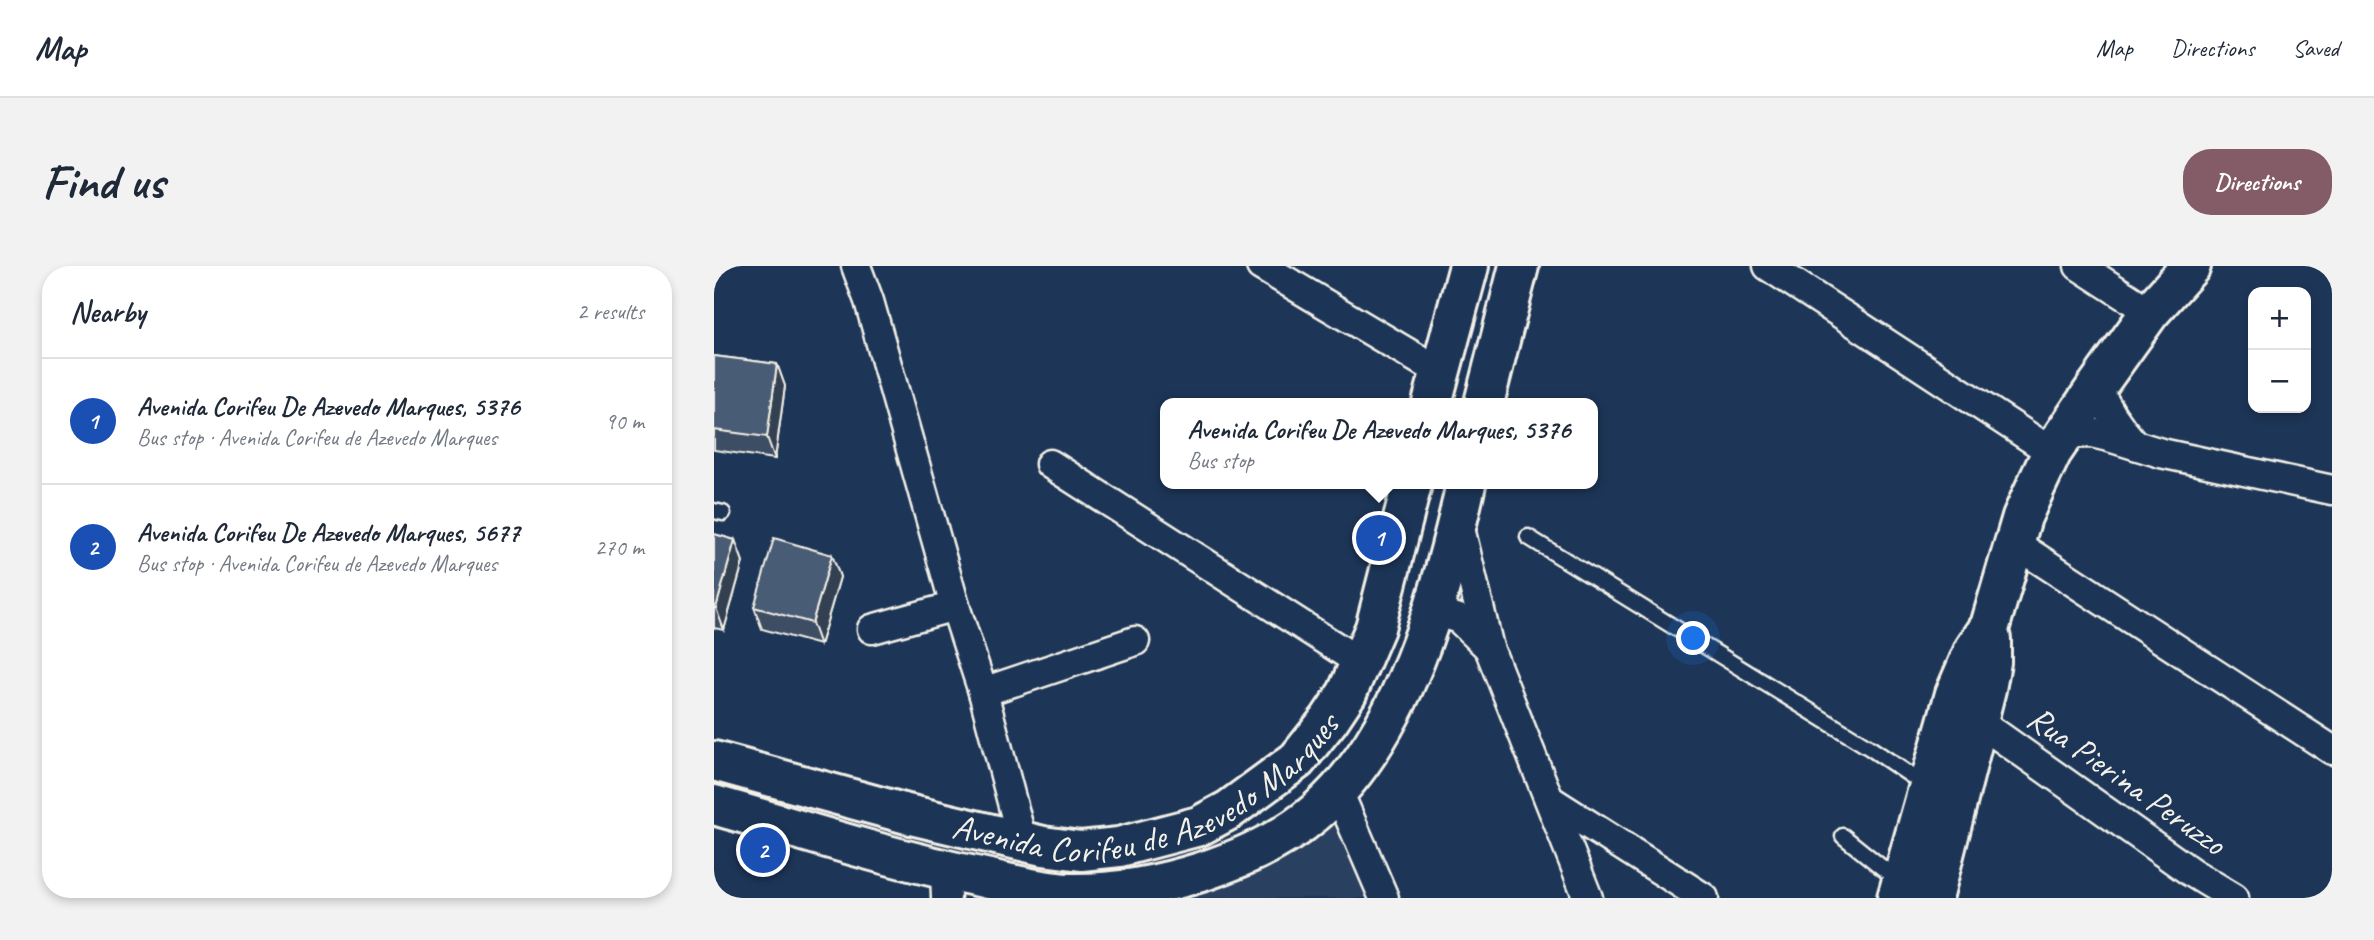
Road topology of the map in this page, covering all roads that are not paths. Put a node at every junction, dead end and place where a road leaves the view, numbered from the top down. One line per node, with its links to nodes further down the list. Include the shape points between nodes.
1 (856, 266): 20 (street)
2 (1261, 266): 10 (street)
3 (1469, 266): 10 (main road)
4 (1518, 266): 11 (main road)
5 (1768, 266): 12 (street)
6 (2079, 266): 8 (street)
7 (2191, 266): 8 (main road)
8 (2150, 312): 9 (main road)
9 (2097, 386): 12 (main road); 13 (street, via 2117,425)
10 (1436, 388)
11 (1485, 398)
12 (2058, 443): 13 (street, via 2092,433); 19 (main road)
13 (2137, 447): 16 (street)
14 (1050, 464): 26 (street)
15 (1411, 489): 26 (main road, Avenida Corifeu de Azevedo Marques, via 1375,628)
16 (2332, 490)
17 (1462, 502): 21 (main road, Avenida Corifeu de Azevedo Marques); 25 (street)
18 (1528, 537): 31 (lane)
19 (2014, 543): 22 (main road); 29 (street)
20 (955, 606): 23 (street); 27 (street)
21 (1432, 610): 25 (street, via 1458,620); 32 (main road, Avenida Corifeu de Azevedo Marques, via 1391,713)
22 (1990, 626): 28 (main road, via 1991,662); 31 (main road, via 1955,694)
23 (873, 629)
24 (1135, 641): 27 (street)
25 (1489, 648): 33 (street)
26 (1361, 663): 36 (main road, Avenida Corifeu de Azevedo Marques, via 1347,693 1297,760 1229,810 1199,825 1119,847 1081,851)
27 (983, 692): 36 (street)
28 (1978, 721): 38 (main road); 42 (street, Rua Pierina Peruzzo)
29 (2332, 750)
30 (714, 761): 36 (main road, Avenida Corifeu de Azevedo Marques)
31 (1929, 788): 38 (main road)
32 (1338, 791): 37 (main road, Avenida Corifeu de Azevedo Marques, via 1315,813 1251,853 1166,883 1067,893); 39 (street)
33 (1550, 800): 40 (street); 41 (street)
34 (714, 805): 37 (main road, Avenida Corifeu de Azevedo Marques)
35 (1843, 836): 38 (lane)
36 (1022, 840)
37 (946, 884)
38 (1910, 893)
39 (1384, 898)
40 (1588, 898)
41 (1704, 898)
42 (2234, 898)

